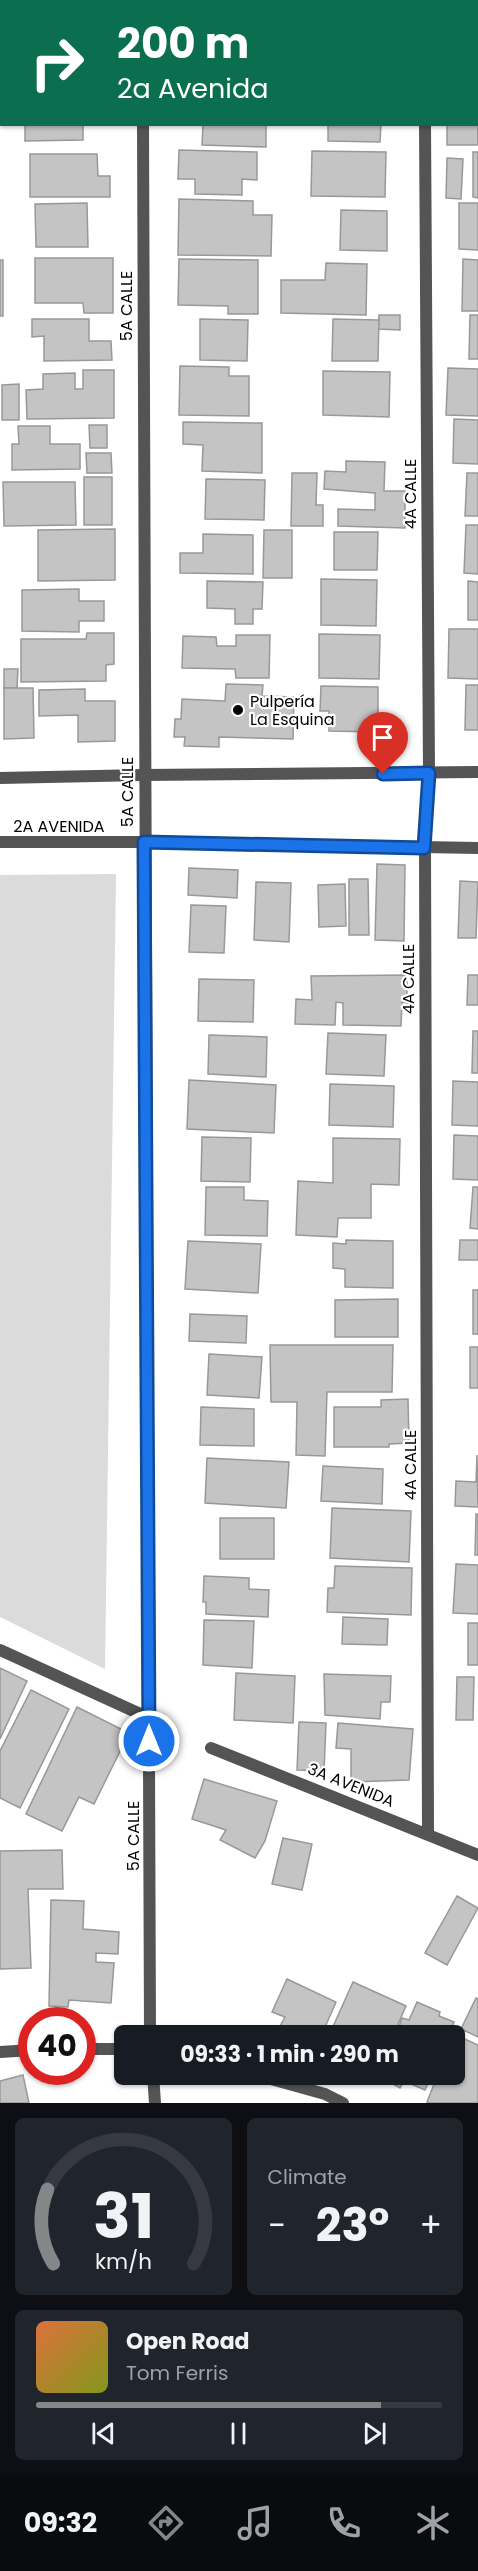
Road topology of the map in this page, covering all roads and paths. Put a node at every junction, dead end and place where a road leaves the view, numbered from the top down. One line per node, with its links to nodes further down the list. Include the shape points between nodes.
1 (143, 126): 5 (street, 5A CALLE)
2 (425, 126): 4 (street, 4A CALLE)
3 (478, 772): 4 (street)
4 (429, 773): 5 (street); 9 (street, 4A CALLE)
5 (144, 775): 6 (street); 8 (street, 5A CALLE)
6 (0, 778)
7 (0, 842): 8 (street, 2A AVENIDA)
8 (144, 842): 9 (street, 2A AVENIDA); 12 (street, 5A CALLE)
9 (424, 848): 10 (street, 2A AVENIDA); 14 (street, 4A CALLE)
10 (478, 848)
11 (0, 1650): 12 (street)
12 (149, 1718): 16 (street, 5A CALLE)
13 (211, 1748): 14 (street, 3A AVENIDA)
14 (428, 1834): 15 (street, 3A AVENIDA)
15 (478, 1855)
16 (150, 2025)
17 (96, 2049): 18 (street)
18 (114, 2049)
19 (18, 2050): 20 (street)
20 (0, 2052)
21 (154, 2085): 23 (street)
22 (293, 2085): 24 (street)
23 (155, 2103)
24 (343, 2103)

